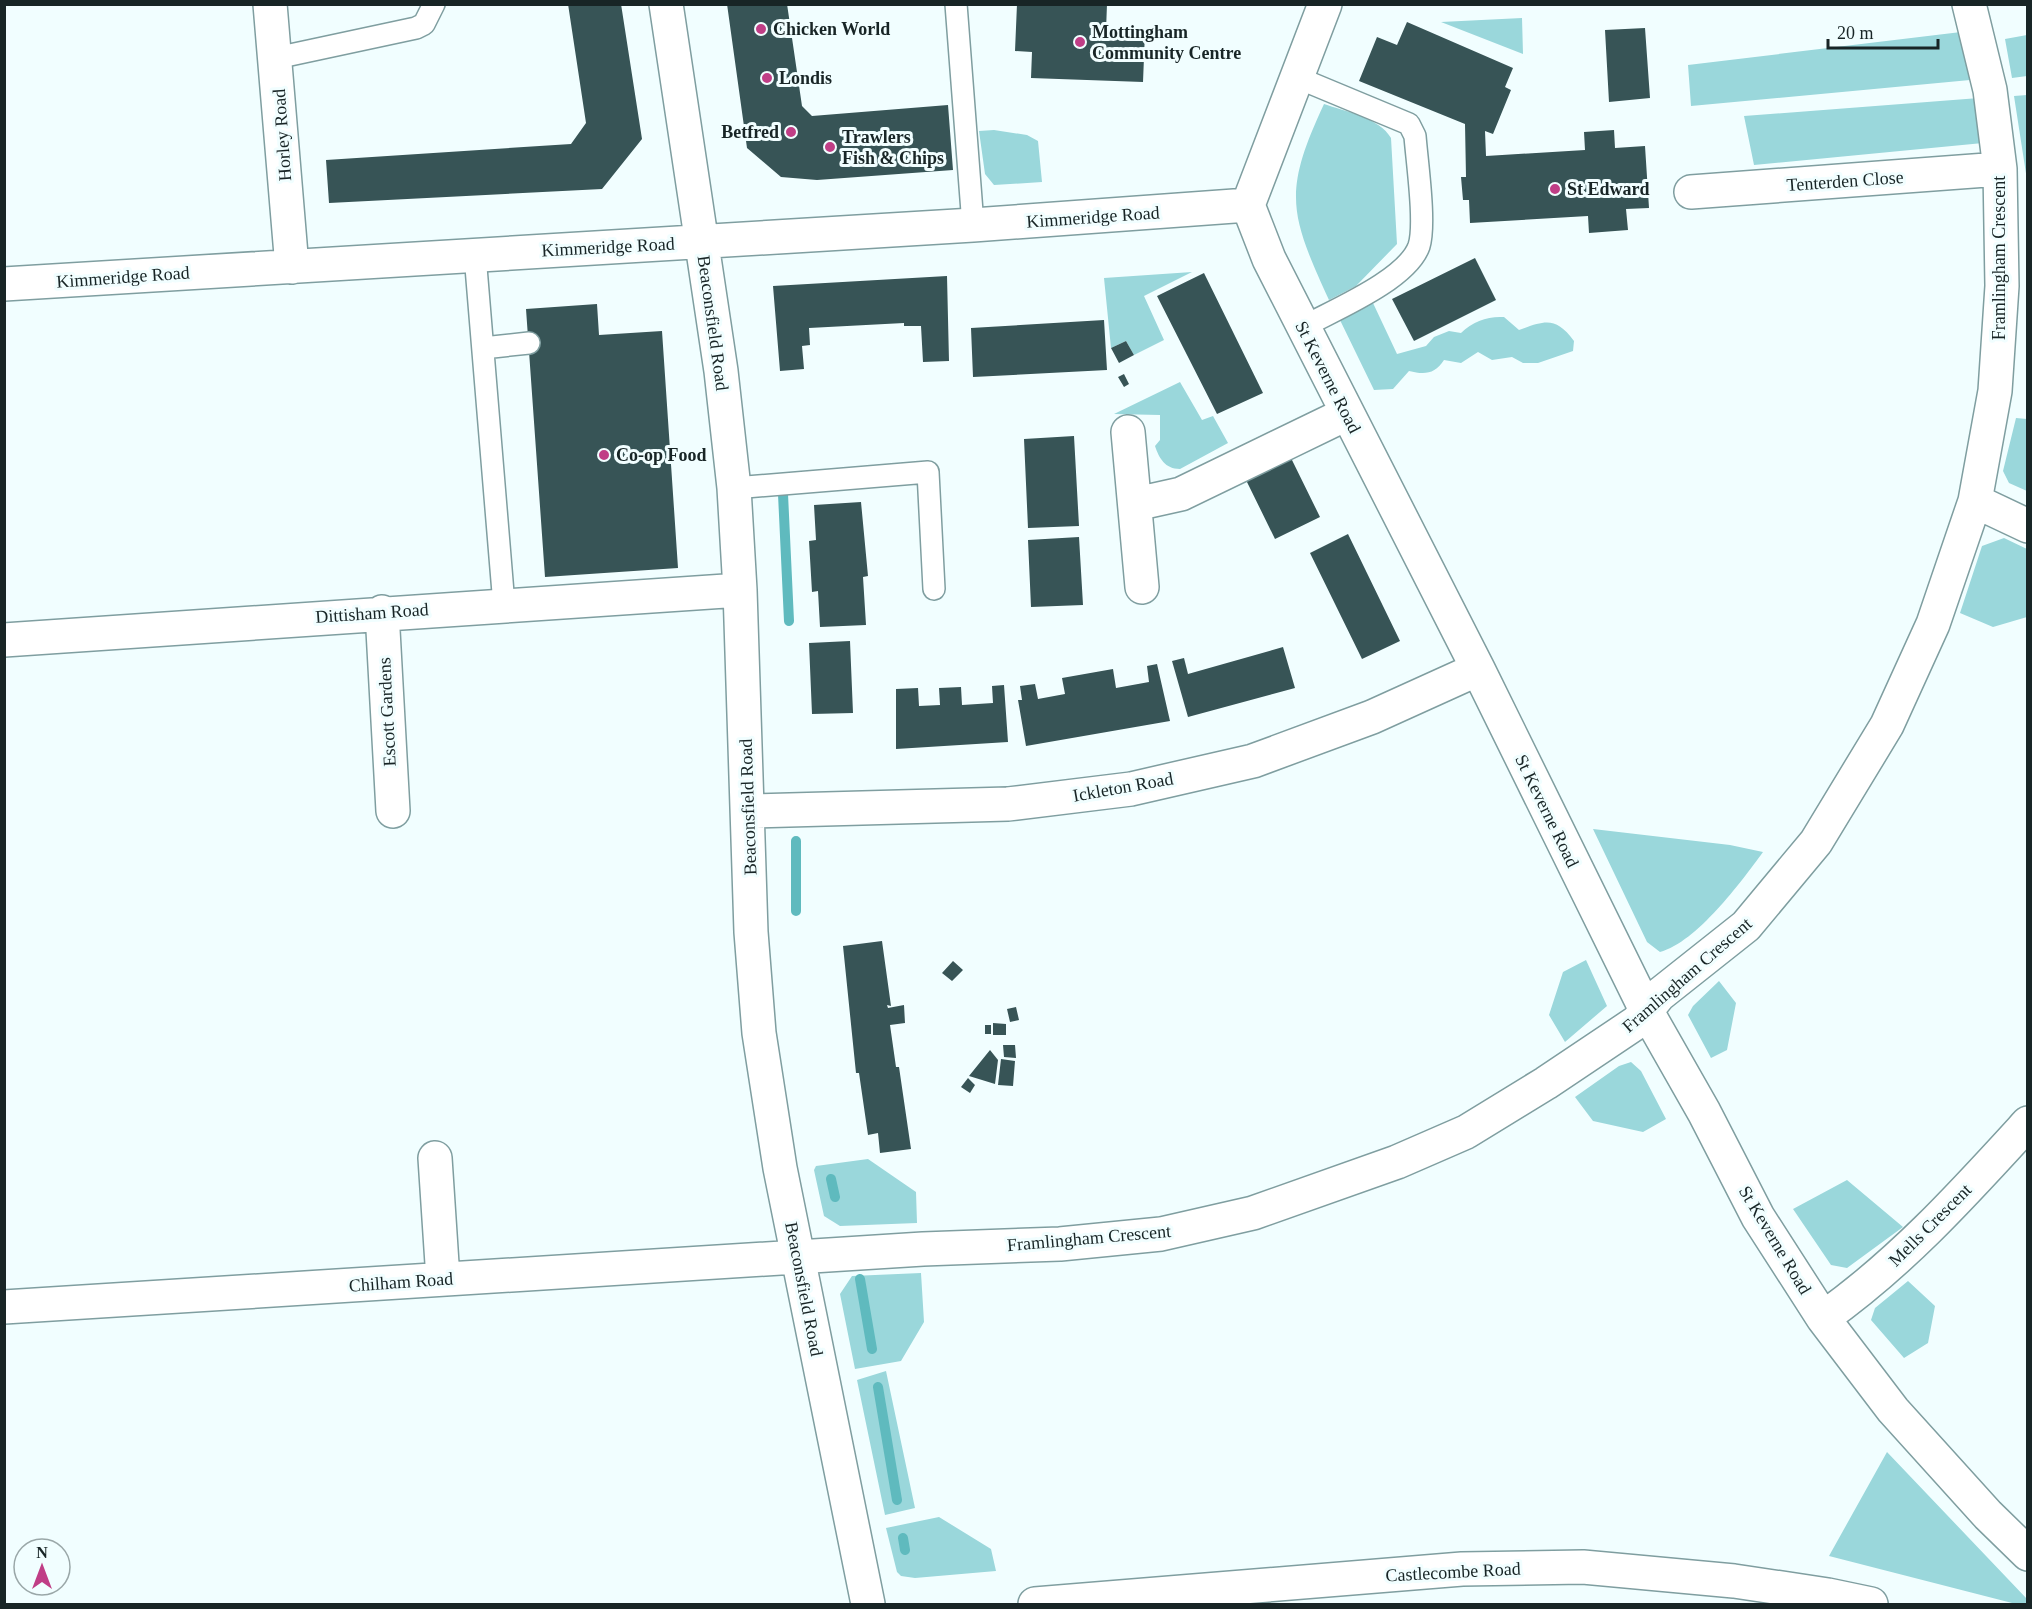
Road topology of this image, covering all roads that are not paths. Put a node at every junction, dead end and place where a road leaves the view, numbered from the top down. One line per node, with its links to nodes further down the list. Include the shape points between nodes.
1 (270, 4): 7 (street, Horley Road)
2 (434, 4): 7 (lane, via 424,24 416,28)
3 (666, 4): 13 (street, Beaconsfield Road)
4 (956, 4): 12 (lane)
5 (1325, 4): 8 (street)
6 (1969, 4): 9 (street, Framlingham Crescent, via 1990,90)
7 (276, 58): 15 (street, Horley Road)
8 (1296, 77): 11 (street); 17 (lane, via 1409,124 1415,136 1421,233 1414,257 1403,268)
9 (2000, 169): 10 (street, Tenterden Close); 23 (street, Framlingham Crescent, via 2002,286 1995,391)
10 (1691, 192)
11 (1248, 205): 12 (street, Kimmeridge Road); 17 (street, St Keverne Road, via 1269,259)
12 (973, 225): 13 (street, Kimmeridge Road)
13 (701, 242): 14 (street, Kimmeridge Road); 22 (street, Beaconsfield Road)
14 (475, 255): 15 (street, Kimmeridge Road); 19 (lane)
15 (292, 267): 16 (street, Kimmeridge Road)
16 (4, 284)
17 (1303, 327): 20 (street, St Keverne Road)
18 (529, 343): 19 (lane)
19 (483, 348): 29 (lane)
20 (1346, 414): 24 (street, via 1181,494); 32 (street, St Keverne Road)
21 (1128, 432): 24 (street)
22 (734, 488): 27 (lane, via 928,472); 28 (street, Beaconsfield Road)
23 (1975, 501): 25 (street); 35 (street, Framlingham Crescent, via 1933,624 1887,725 1816,842 1746,926 1659,995)
24 (1136, 504): 26 (street)
25 (2028, 526)
26 (1142, 587)
27 (934, 589)
28 (740, 590): 29 (street, Dittisham Road); 34 (street, Beaconsfield Road)
29 (504, 606): 30 (street, Dittisham Road)
30 (382, 612): 31 (street, Dittisham Road); 33 (street, Escott Gardens)
31 (4, 639)
32 (1478, 669): 34 (street, Ickleton Road, via 1372,717 1253,761 1131,789 1008,804); 35 (street, St Keverne Road)
33 (393, 811)
34 (749, 811): 38 (street, Beaconsfield Road, via 751,932 759,1033)
35 (1646, 1010): 38 (street, Framlingham Crescent, via 1637,1022 1556,1077 1466,1132 1397,1162 1253,1213 1128,1238); 41 (street, St Keverne Road, via 1758,1217)
36 (2028, 1123): 41 (street, Mells Crescent, via 1903,1255)
37 (435, 1158): 39 (street)
38 (798, 1258): 39 (street, Chilham Road); 43 (street, Beaconsfield Road)
39 (443, 1279): 40 (street, Chilham Road)
40 (4, 1307)
41 (1823, 1318): 42 (street, St Keverne Road, via 1893,1410)
42 (2028, 1554)
43 (868, 1605)
44 (1035, 1605): 45 (street, Castlecombe Road, via 1462,1569 1583,1567 1734,1581 1828,1594)
45 (1871, 1605)

